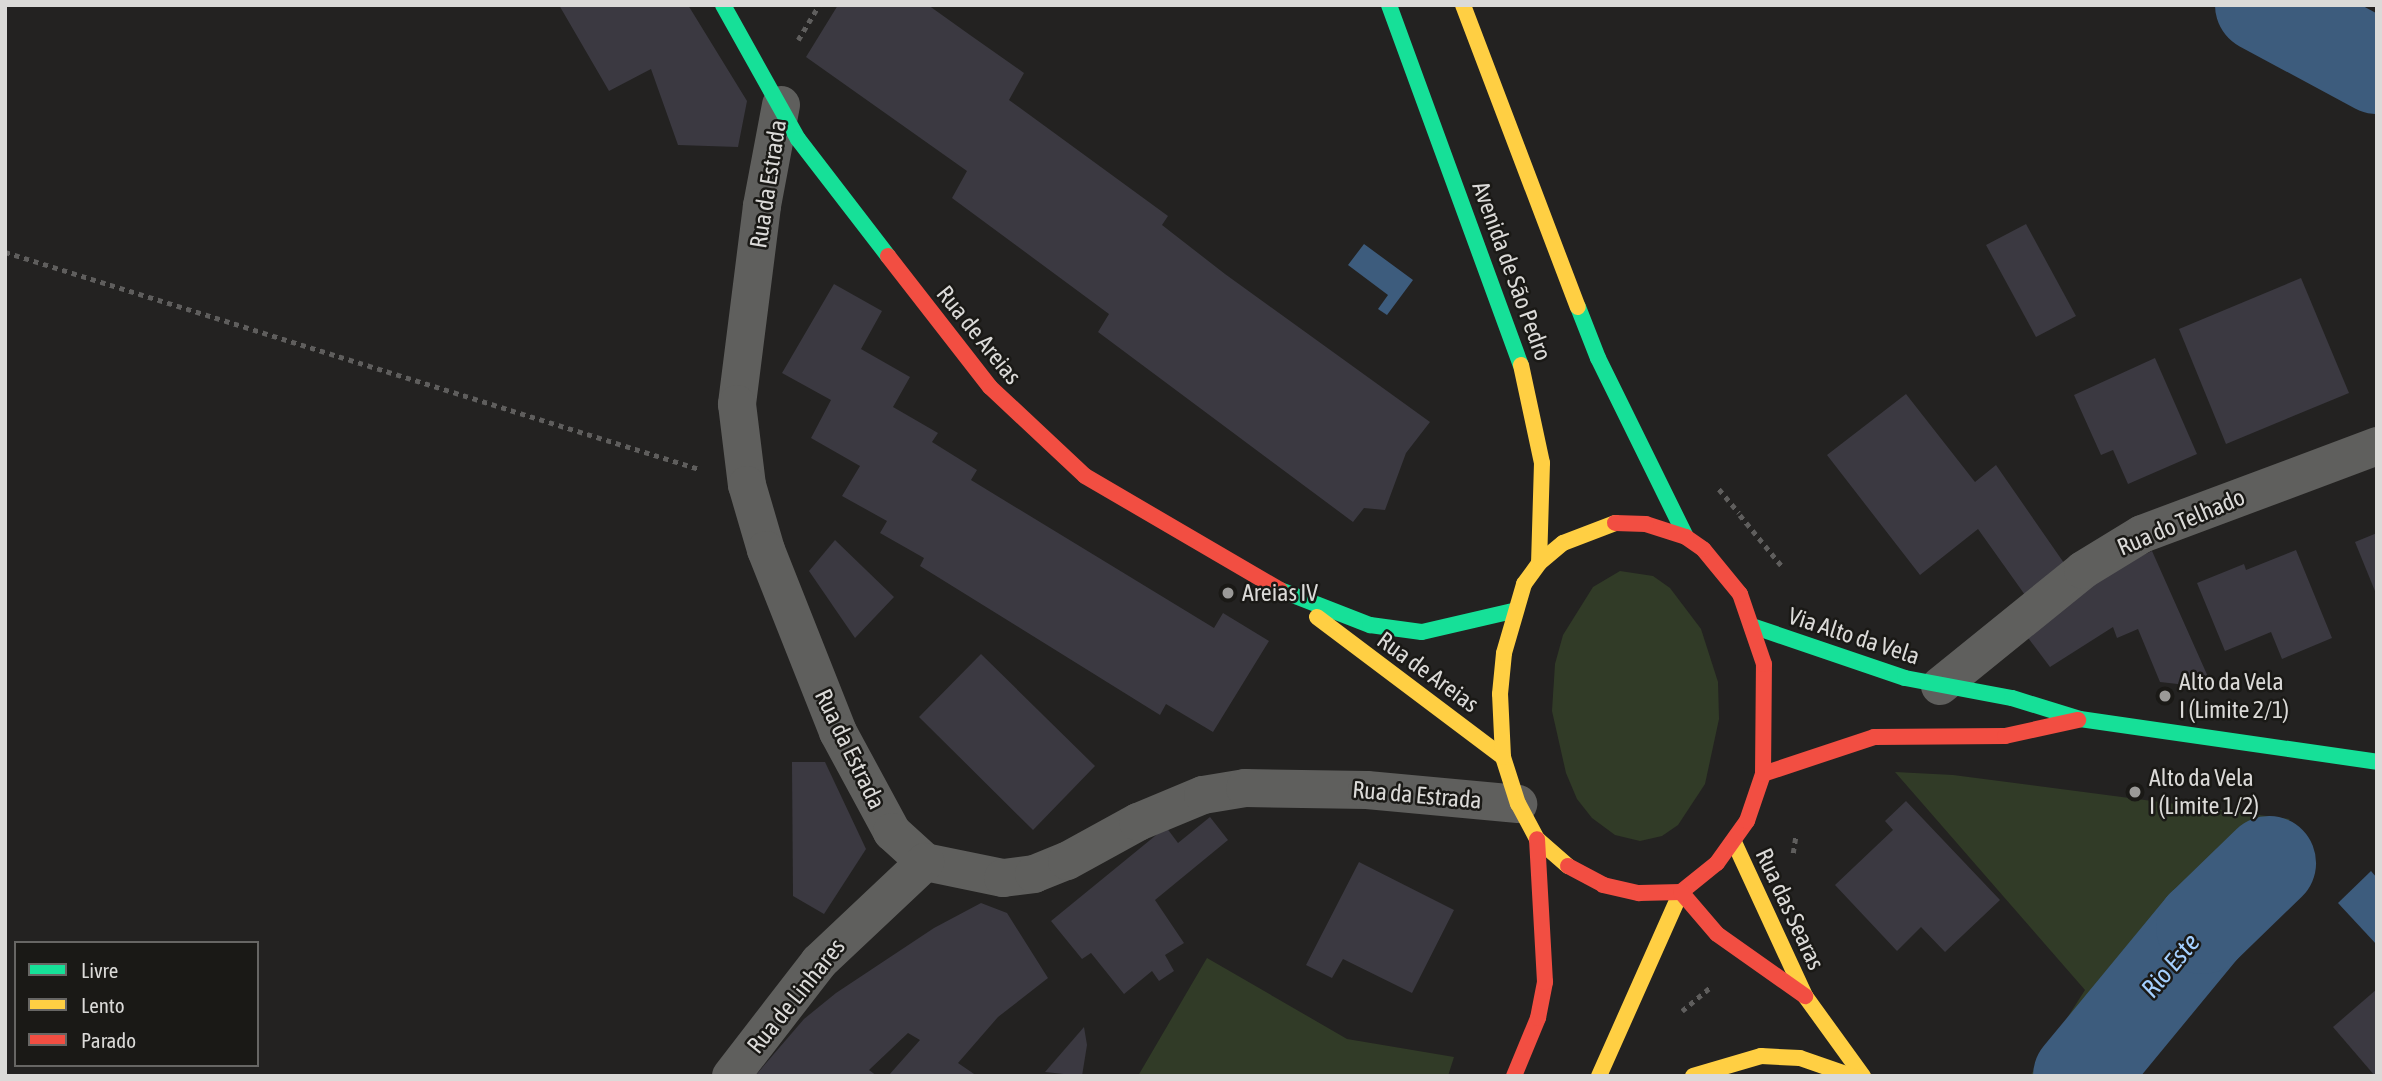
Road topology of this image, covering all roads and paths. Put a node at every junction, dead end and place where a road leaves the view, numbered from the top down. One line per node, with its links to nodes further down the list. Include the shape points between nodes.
1 (723, 5): 4 (main road, Rua de Areias)
2 (1389, 5): 10 (main road, Avenida de São Pedro, via 1529,386 1542,463)
3 (1463, 5): 8 (main road, Avenida de São Pedro, via 1598,358)
4 (781, 104): 12 (main road, Rua de Areias, via 797,139 1021,420 1085,476); 26 (street, Rua da Estrada, via 762,206 737,404 747,485 766,550 838,732 892,832)
5 (5, 252): 7 (path)
6 (2377, 446): 15 (street, Rua do Telhado, via 2142,534 2082,570)
7 (677, 462)
8 (1659, 475): 9 (main road, Avenida de São Pedro); 11 (path, via 1739,513)
9 (1686, 537): 10 (main road, Avenida de São Pedro, via 1646,524 1615,523 1563,543); 14 (main road, Avenida de São Pedro, via 1703,549 1740,594)
10 (1539, 563): 13 (main road, Avenida de São Pedro)
11 (1786, 574)
12 (1293, 598): 13 (main road, Rua de Areias, via 1395,632 1422,632); 19 (main road, Rua de Areias)
13 (1513, 611): 19 (main road, Avenida de São Pedro, via 1500,694)
14 (1755, 627): 15 (main road, Via Alto da Vela); 22 (main road, Avenida de São Pedro, via 1767,701)
15 (1932, 693): 16 (main road, Via Alto da Vela, via 2012,698)
16 (2080, 719): 18 (main road, Via Alto da Vela, via 2005,736); 21 (main road, Via Alto da Vela)
17 (1898, 722): 18 (main road, Via Alto da Vela)
18 (1874, 737): 20 (main road, Via Alto da Vela)
19 (1503, 757): 23 (main road, Avenida de São Pedro)
20 (1815, 757): 22 (main road, Via Alto da Vela); 27 (path)
21 (2377, 762)
22 (1763, 774): 25 (main road, Avenida de São Pedro)
23 (1518, 804): 24 (main road, Avenida de São Pedro); 26 (street, Rua da Estrada, via 1367,790 1245,788 1203,795 1034,874 1003,878)
24 (1537, 839): 28 (main road, Avenida de São Pedro, via 1574,871 1603,885 1639,893); 33 (main road, via 1545,982 1538,1018)
25 (1734, 842): 28 (main road, Avenida de São Pedro, via 1717,863); 30 (main road, Rua das Searas)
26 (925, 862): 32 (street, Rua de Linhares, via 818,962)
27 (1791, 864)
28 (1681, 892): 29 (main road, Rua das Searas, via 1700,918); 34 (main road)
29 (1748, 957): 30 (main road, Rua das Searas); 31 (path)
30 (1805, 996): 37 (main road, Rua das Searas)
31 (1675, 1016)
32 (732, 1076)
33 (1514, 1076)
34 (1599, 1076)
35 (1693, 1076): 36 (main road, via 1761,1056 1800,1058)
36 (1853, 1076)
37 (1863, 1076)

